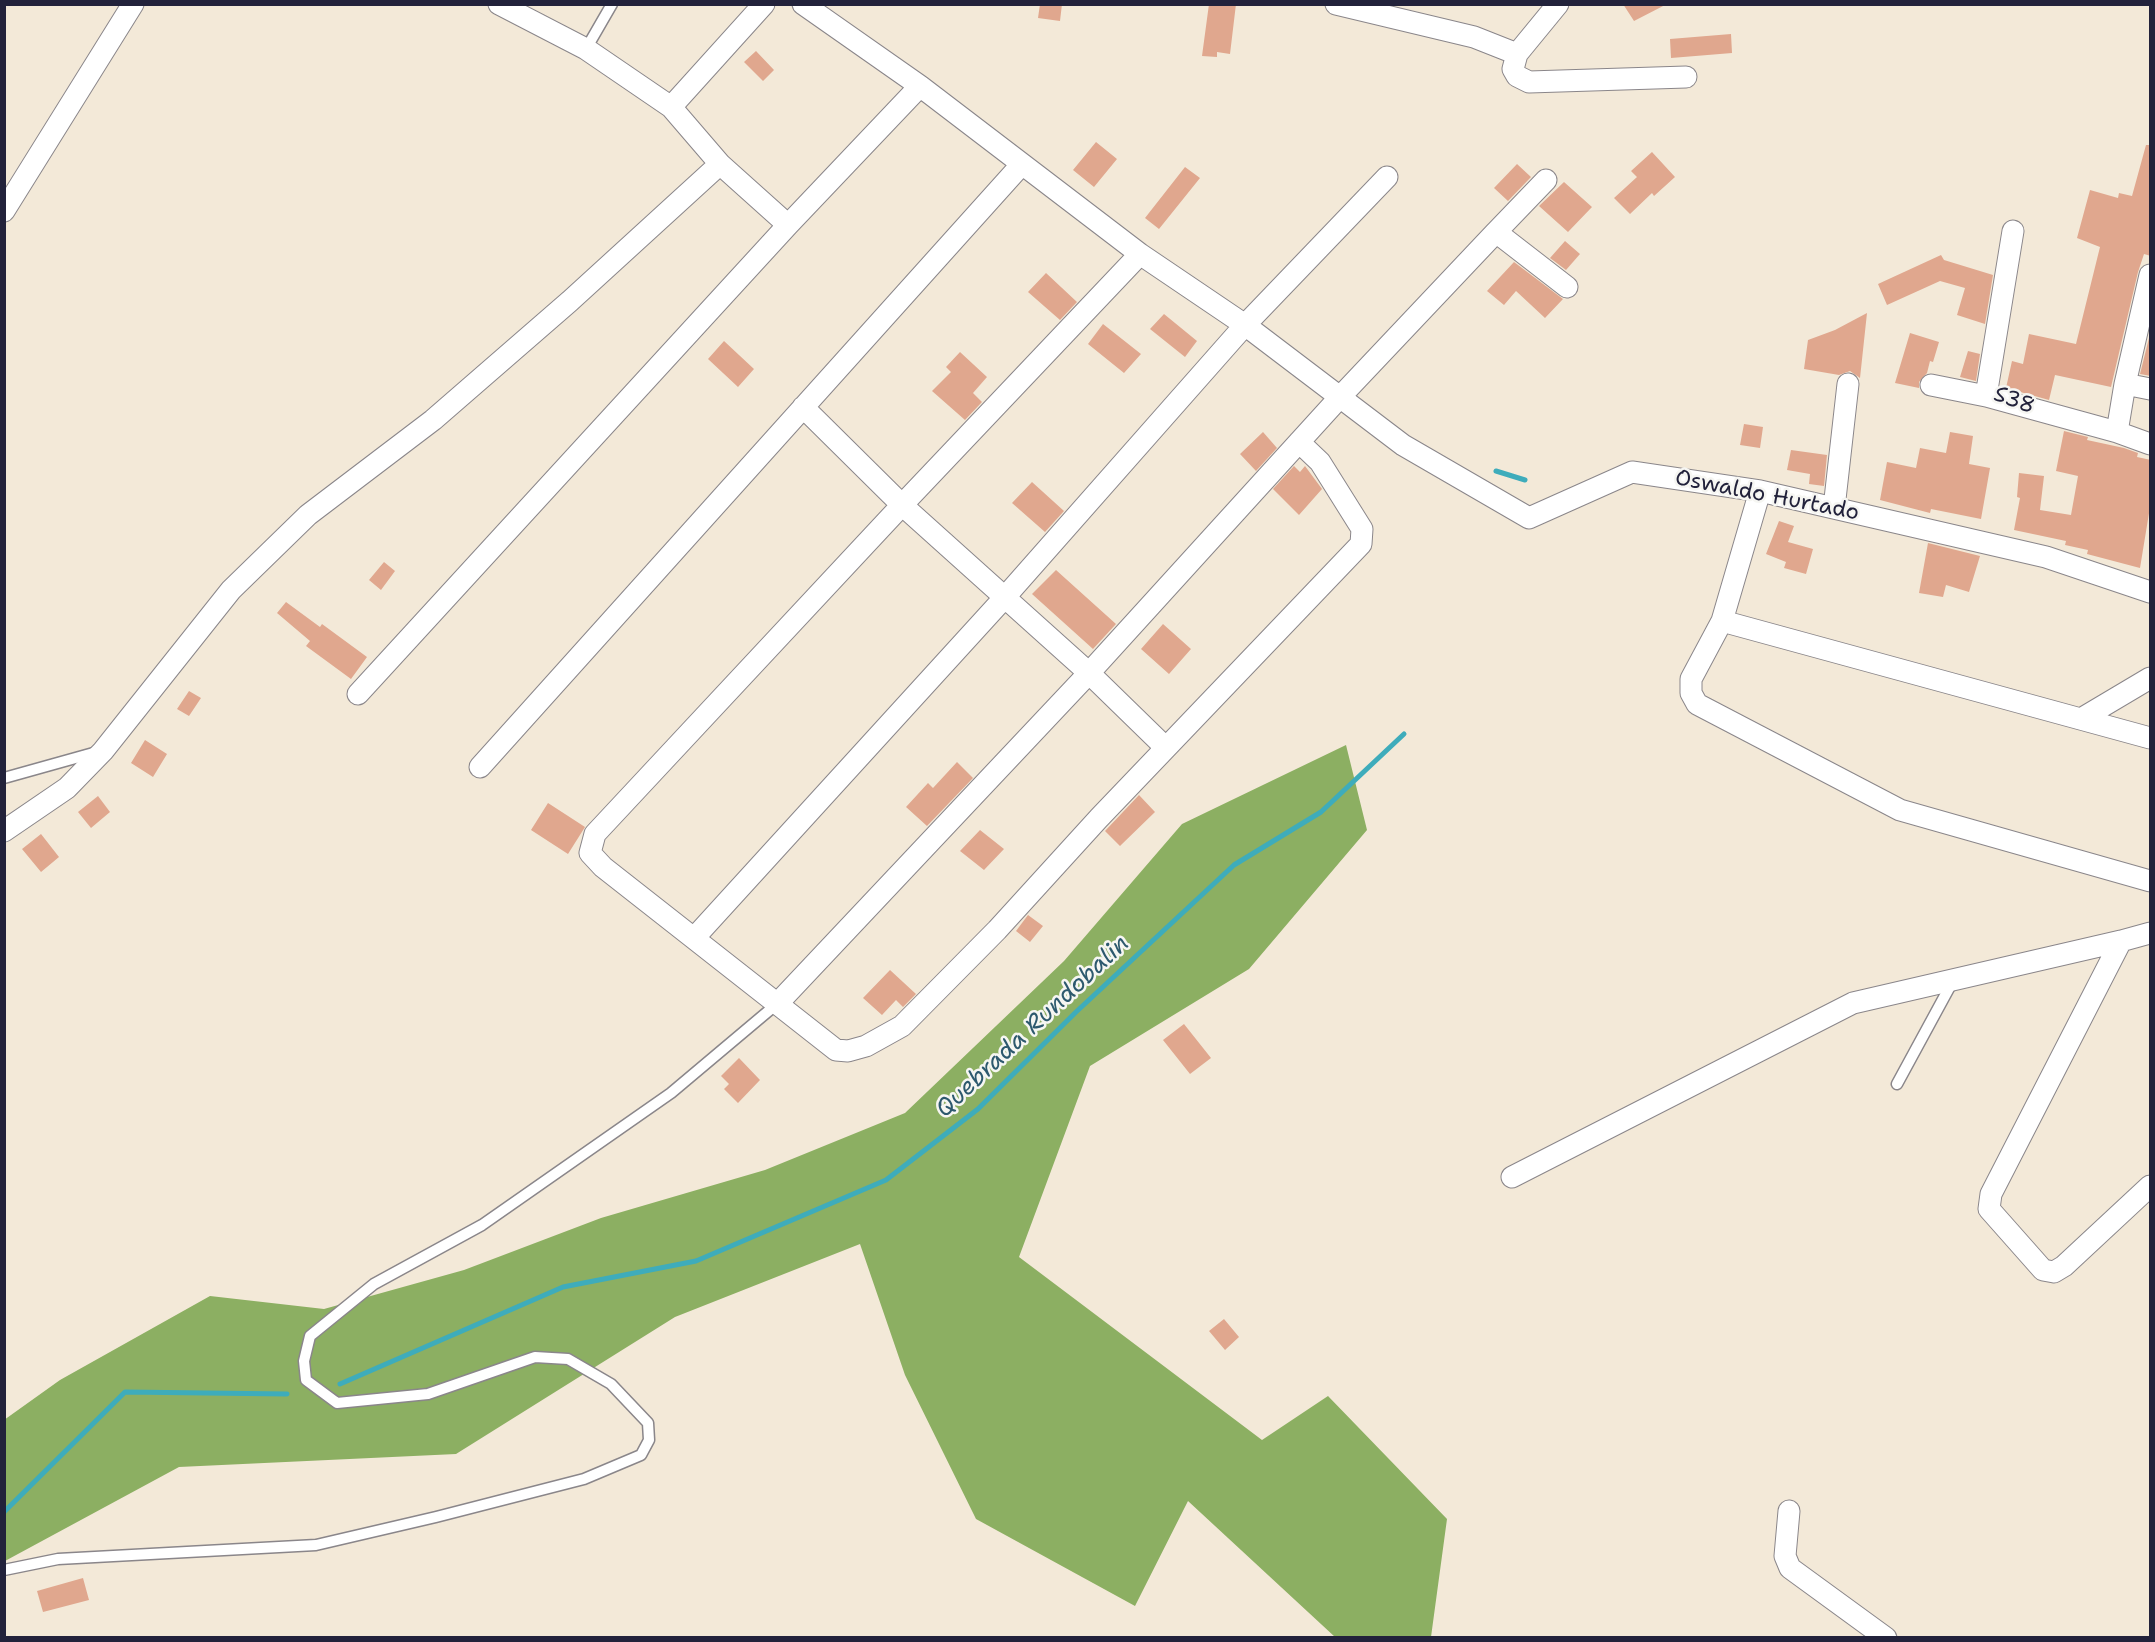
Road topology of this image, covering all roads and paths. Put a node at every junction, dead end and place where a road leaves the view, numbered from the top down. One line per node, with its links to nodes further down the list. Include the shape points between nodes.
1 (133, 4): 17 (street)
2 (499, 4): 8 (street)
3 (612, 4): 8 (lane)
4 (765, 4): 12 (street)
5 (803, 4): 11 (street, Oswaldo Hurtado)
6 (1336, 4): 9 (street, via 1474,37)
7 (1558, 4): 9 (street)
8 (586, 49): 12 (street)
9 (1516, 54): 10 (street, via 1513,69 1528,82)
10 (1686, 77)
11 (920, 86): 14 (street, Oswaldo Hurtado); 18 (street)
12 (671, 107): 13 (street)
13 (720, 164): 18 (street); 47 (street, via 433,420 308,515 231,590)
14 (1022, 164): 21 (street, Oswaldo Hurtado); 31 (street)
15 (1387, 177): 24 (street)
16 (1546, 180): 20 (street)
17 (4, 211)
18 (788, 225): 43 (street)
19 (2013, 231): 29 (street, S38)
20 (1496, 232): 23 (street); 30 (street)
21 (1140, 254): 24 (street, Oswaldo Hurtado); 36 (street)
22 (2151, 275): 26 (street)
23 (1567, 287)
24 (1245, 325): 30 (street, Oswaldo Hurtado); 39 (street)
25 (1848, 384): 37 (street)
26 (2125, 384): 28 (street); 32 (street)
27 (1931, 385): 29 (street)
28 (2151, 389)
29 (1986, 396): 32 (street, S38)
30 (1340, 397): 33 (street); 35 (street, Oswaldo Hurtado, via 1403,445 1528,518 1632,472)
31 (803, 407): 36 (street); 48 (street)
32 (2117, 432): 34 (street, S38)
33 (1299, 442): 41 (street); 46 (street, via 1320,462 1362,529 1361,544)
34 (2151, 444)
35 (1760, 490): 37 (street, Oswaldo Hurtado); 40 (street)
36 (902, 505): 39 (street); 53 (street, via 595,834 590,853 603,867)
37 (1834, 508): 38 (street, Oswaldo Hurtado, via 2046,556)
38 (2151, 592)
39 (1005, 597): 41 (street); 53 (street)
40 (1722, 621): 44 (street); 51 (street, via 1691,678 1691,693 1697,704 1900,810)
41 (1089, 673): 46 (street); 56 (street)
42 (2151, 678): 44 (street)
43 (358, 694)
44 (2081, 719): 45 (street)
45 (2151, 738)
46 (1166, 748): 56 (street, via 902,1026 866,1046 836,1050)
47 (103, 751): 49 (lane); 50 (street, via 67,788)
48 (480, 766)
49 (4, 778)
50 (4, 831)
51 (2151, 881)
52 (2151, 933): 54 (street)
53 (695, 936): 56 (street)
54 (2121, 941): 55 (street); 59 (street, via 1991,1194 1989,1209 2043,1270 2054,1272)
55 (1954, 979): 57 (lane); 58 (street, via 1853,1003)
56 (778, 1003): 61 (lane, via 671,1093 482,1225 374,1284 310,1336 304,1361 306,1380 337,1403 428,1394 536,1357 568,1359 612,1384 648,1423 649,1440 641,1455 584,1479 316,1545 58,1559)
57 (1897, 1084)
58 (1512, 1177)
59 (2151, 1186)
60 (1789, 1511): 62 (street, via 1785,1556 1790,1568)
61 (4, 1570)
62 (1886, 1638)

